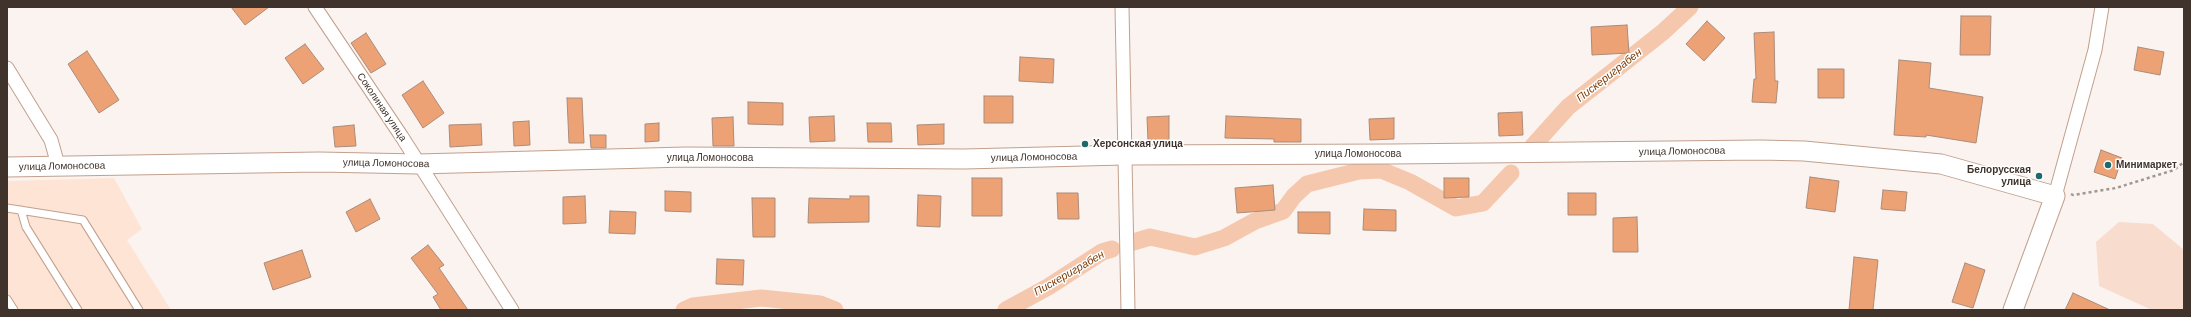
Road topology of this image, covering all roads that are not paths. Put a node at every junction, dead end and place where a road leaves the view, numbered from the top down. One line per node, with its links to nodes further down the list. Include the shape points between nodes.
1 (315, 7): 6 (street, Соколиная улица)
2 (1122, 7): 5 (street)
3 (2102, 7): 9 (street, via 2095,50)
4 (7, 68): 7 (street, via 51,140)
5 (1124, 155): 6 (street, улица Ломоносова, via 964,159 686,157); 9 (street, улица Ломоносова, via 1804,151 1941,164); 17 (street)
6 (418, 164): 7 (street, улица Ломоносова, via 319,162); 16 (street, Соколиная улица)
7 (58, 165): 8 (street, улица Ломоносова)
8 (7, 167)
9 (2057, 192): 18 (street)
10 (7, 208): 11 (lane)
11 (21, 210): 14 (lane, via 26,227); 15 (lane, via 83,220)
12 (7, 299): 13 (lane)
13 (14, 310)
14 (78, 310)
15 (139, 310)
16 (512, 310)
17 (1128, 310)
18 (2013, 310)

